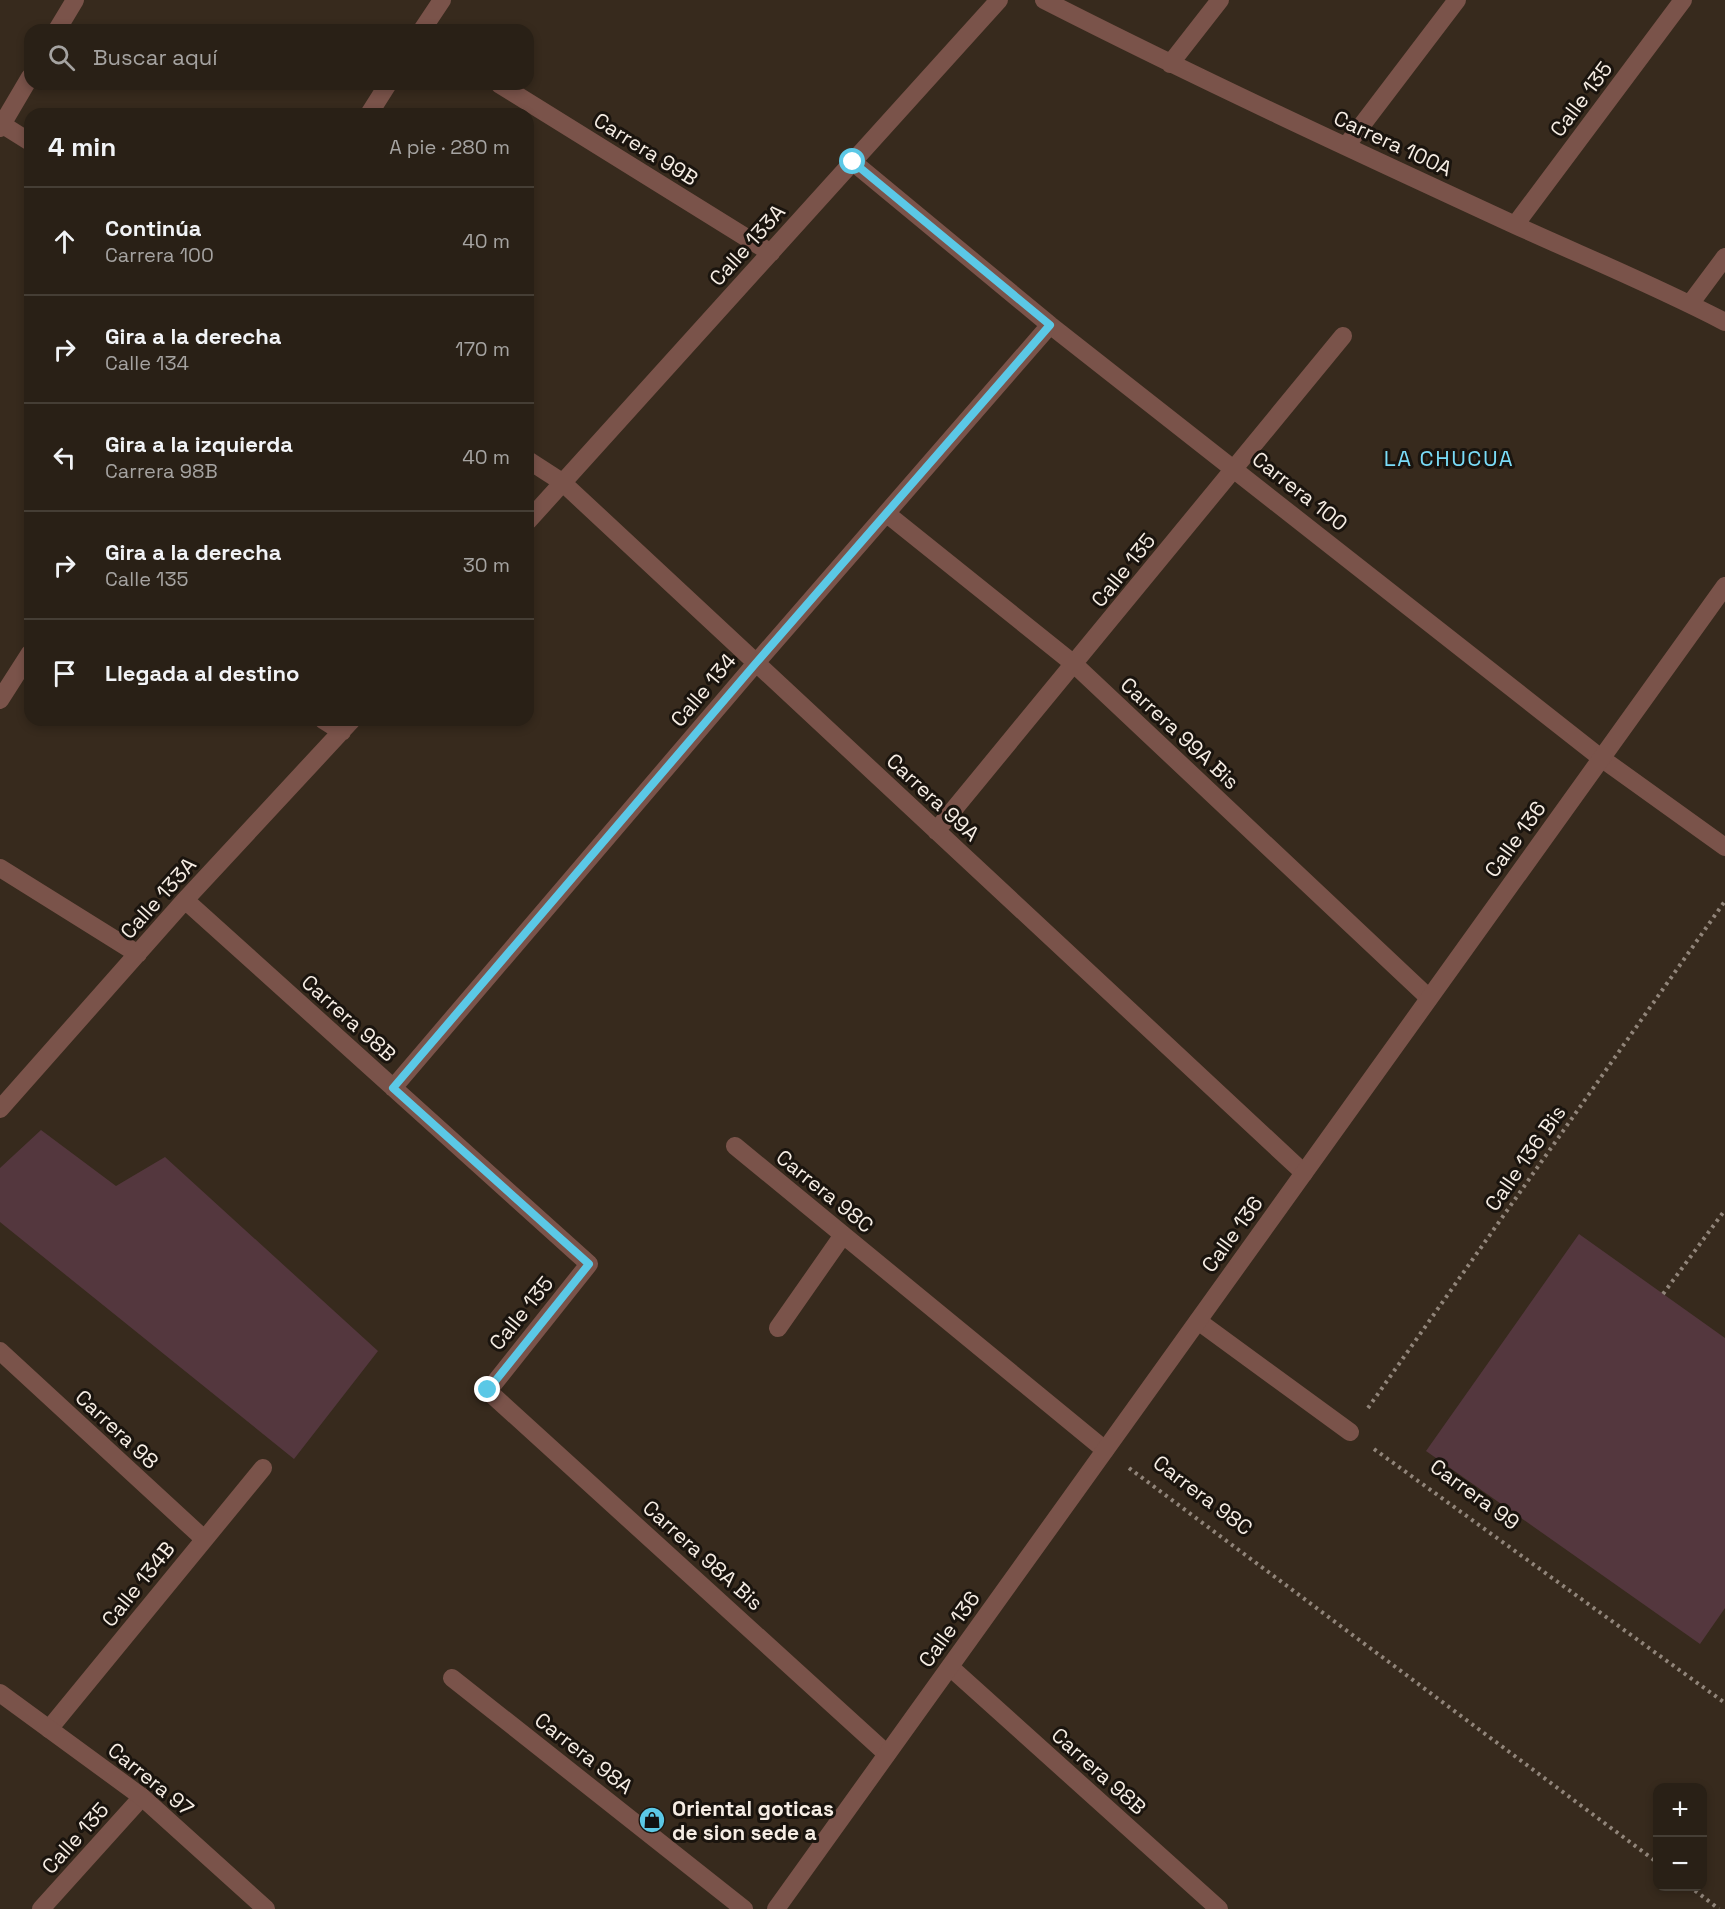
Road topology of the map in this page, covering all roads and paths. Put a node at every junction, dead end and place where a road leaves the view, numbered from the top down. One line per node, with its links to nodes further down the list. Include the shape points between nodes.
1 (75, 0): 8 (street)
2 (442, 0): 9 (street)
3 (999, 0): 18 (street, Calle 133A)
4 (1044, 0): 10 (street, Carrera 100A)
5 (1220, 0): 10 (street)
6 (1457, 0): 17 (street)
7 (1683, 0): 19 (street, Calle 135)
8 (61, 24)
9 (426, 24)
10 (1170, 64): 17 (street, Carrera 100A)
11 (24, 87): 15 (street)
12 (384, 90): 14 (street)
13 (509, 90): 20 (street, Carrera 99B)
14 (373, 108)
15 (1, 125): 16 (street)
16 (24, 138)
17 (1346, 146): 19 (street, Carrera 100A)
18 (853, 162): 20 (street, Calle 133A); 24 (street, Carrera 100)
19 (1515, 225): 22 (street, Carrera 100A)
20 (771, 253): 28 (street, Calle 133A)
21 (1725, 257): 22 (street)
22 (1690, 304): 23 (street, Carrera 100A)
23 (1725, 322)
24 (1050, 325): 27 (street, Carrera 100); 30 (street, Calle 134)
25 (1343, 336): 27 (street, Calle 135)
26 (534, 464): 28 (street, Carrera 99A)
27 (1235, 468): 34 (street, Calle 135); 37 (street, Carrera 100)
28 (562, 482): 29 (street, Calle 133A); 33 (street, Carrera 99A)
29 (534, 514)
30 (887, 514): 33 (street, Calle 134); 34 (street, Carrera 99A Bis)
31 (1725, 586): 37 (street, Calle 136)
32 (24, 662): 35 (street)
33 (756, 663): 38 (street, Carrera 99A); 45 (street, Calle 134)
34 (1074, 664): 38 (street, Calle 135); 44 (street, Carrera 99A Bis)
35 (0, 700)
36 (347, 726): 41 (street, Calle 133A)
37 (1601, 758): 39 (street, Carrera 100); 44 (street, Calle 136)
38 (936, 831): 48 (street, Carrera 99A)
39 (1725, 847)
40 (0, 868): 43 (street)
41 (185, 900): 43 (street, Calle 133A); 45 (street, Carrera 98B)
42 (1725, 901): 57 (path, Calle 136 Bis)
43 (138, 954): 46 (street, Calle 133A)
44 (1430, 998): 48 (street, Calle 136)
45 (393, 1088): 51 (street, Carrera 98B)
46 (0, 1109)
47 (735, 1146): 50 (street, Carrera 98C)
48 (1304, 1173): 53 (street, Calle 136)
49 (1725, 1210): 52 (path)
50 (843, 1235): 54 (street); 58 (street, Carrera 98C)
51 (589, 1264): 56 (street, Calle 135)
52 (1663, 1294)
53 (1198, 1321): 57 (street); 58 (street, Calle 136)
54 (778, 1328)
55 (0, 1352): 60 (street, Carrera 98)
56 (488, 1390): 66 (street, Carrera 98A Bis)
57 (1350, 1432): 64 (path, Carrera 99)
58 (1105, 1450): 61 (street, Calle 136); 68 (path, Carrera 98C)
59 (263, 1468): 60 (street, Calle 134B)
60 (204, 1539): 65 (street, Calle 134B)
61 (950, 1667): 66 (street, Calle 136); 74 (street, Carrera 98B)
62 (452, 1678): 72 (street, Carrera 98A)
63 (0, 1693): 65 (street, Carrera 97)
64 (1725, 1703)
65 (49, 1729): 67 (street, Carrera 97)
66 (887, 1754): 73 (street, Calle 136)
67 (142, 1797): 70 (street, Calle 135); 71 (street, Carrera 97)
68 (1653, 1859)
69 (1694, 1891): 75 (path)
70 (41, 1909)
71 (266, 1909)
72 (744, 1909)
73 (776, 1909)
74 (1219, 1909)
75 (1719, 1909)

